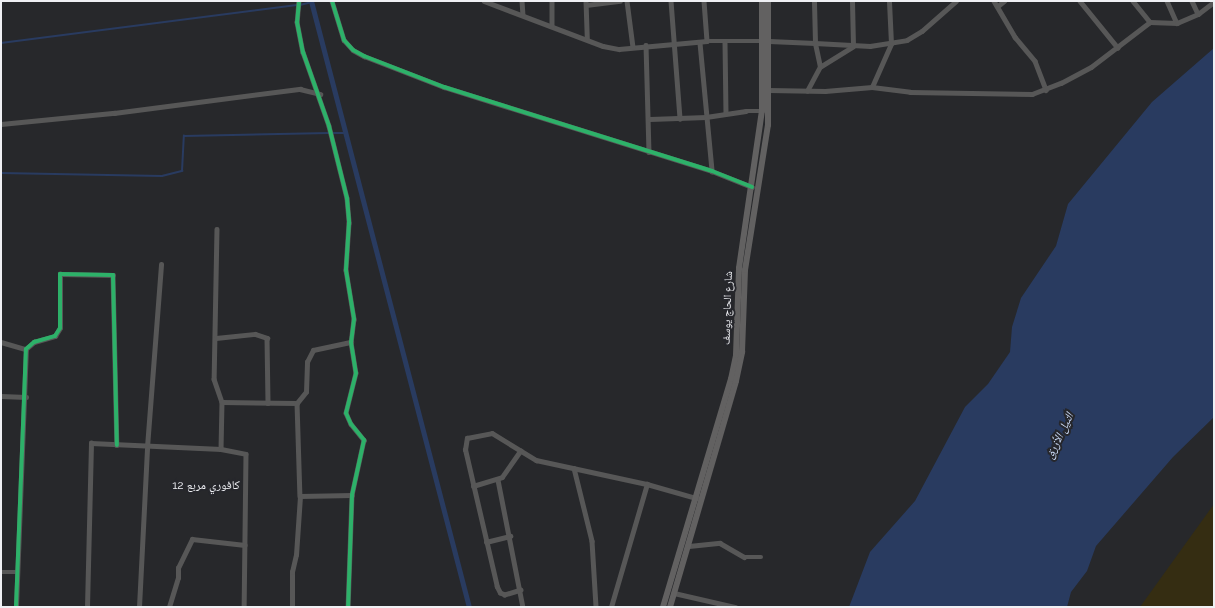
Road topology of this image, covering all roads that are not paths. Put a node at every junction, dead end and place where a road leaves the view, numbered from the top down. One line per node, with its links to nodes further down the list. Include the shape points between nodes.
1 (299, 1): 48 (street, via 298,22 303,52)
2 (332, 1): 55 (street, via 344,40 353,50 364,56 444,87)
3 (484, 1): 26 (street)
4 (522, 1): 26 (street)
5 (552, 1): 29 (street)
6 (620, 1): 23 (street)
7 (627, 1): 41 (street)
8 (670, 1): 37 (street)
9 (704, 1): 31 (street)
10 (762, 1): 32 (main road, شارع الحاج يوسف)
11 (768, 1): 33 (main road, شارع الحاج يوسف)
12 (814, 1): 36 (street)
13 (852, 1): 40 (street)
14 (889, 1): 38 (street)
15 (956, 1): 38 (street, via 922,32 907,40)
16 (994, 1): 24 (street)
17 (1004, 1): 24 (street)
18 (1080, 1): 42 (street)
19 (1133, 1): 27 (street)
20 (1166, 1): 28 (street)
21 (1192, 1): 25 (street)
22 (1214, 2): 25 (street)
23 (586, 3): 30 (street)
24 (998, 6): 46 (street, via 1014,37 1035,61)
25 (1198, 14): 28 (street)
26 (523, 15): 29 (street)
27 (1150, 22): 28 (street); 42 (street)
28 (1177, 23)
29 (552, 26): 30 (street)
30 (587, 38): 41 (street, via 610,48)
31 (707, 41): 34 (street); 35 (street)
32 (762, 41): 34 (street); 49 (main road, شارع الحاج يوسف)
33 (769, 41): 36 (street); 45 (main road, شارع الحاج يوسف)
34 (725, 42): 50 (street)
35 (700, 43): 37 (street); 51 (street)
36 (815, 43): 40 (street); 43 (street)
37 (674, 44): 39 (street); 52 (street)
38 (891, 44): 40 (street); 44 (street)
39 (646, 45): 41 (street); 53 (street)
40 (853, 46): 43 (street)
41 (633, 47)
42 (1118, 48): 46 (street, via 1078,75)
43 (820, 67): 47 (street)
44 (872, 87): 46 (street, via 910,92 1026,94); 47 (street)
45 (769, 90): 47 (street); 83 (main road, شارع الحاج يوسف, via 767,134 744,283 742,352)
46 (1046, 90)
47 (807, 91)
48 (320, 94): 54 (street, via 300,90); 62 (street, via 348,212 346,270 354,319)
49 (762, 111): 50 (street); 57 (main road, شارع الحاج يوسف)
50 (726, 113): 51 (street)
51 (706, 117): 52 (street); 56 (street)
52 (680, 118): 53 (street)
53 (650, 119): 55 (street)
54 (1, 124)
55 (650, 152): 56 (street)
56 (712, 171): 57 (street)
57 (752, 187): 79 (main road, شارع الحاج يوسف, via 739,268 734,366)
58 (218, 229): 60 (street)
59 (161, 265): 70 (street)
60 (216, 338): 66 (street, via 214,380); 67 (street, via 255,334 267,338)
61 (1, 342): 63 (street)
62 (351, 342): 68 (street, via 313,350 307,362 306,392); 77 (street, via 356,373 346,413 364,440)
63 (26, 349): 65 (street); 69 (street, via 34,342 55,336 60,328 60,274 113,275)
64 (1, 396): 65 (street)
65 (26, 397): 86 (street)
66 (222, 402): 67 (street); 71 (street)
67 (268, 403): 68 (street)
68 (297, 403): 78 (street)
69 (117, 445): 70 (street); 90 (street, via 91,443)
70 (147, 447): 71 (street); 91 (street)
71 (221, 449): 82 (street, via 246,454)
72 (520, 451): 73 (street, via 536,460); 74 (street); 76 (street, via 492,433 467,438 465,450)
73 (574, 468): 75 (street); 97 (street, via 592,541)
74 (498, 480): 76 (street); 80 (street)
75 (647, 484): 79 (street); 98 (street)
76 (473, 486): 81 (street)
77 (352, 495): 78 (street); 95 (street)
78 (300, 496): 94 (street, via 296,555 292,572)
79 (696, 498): 99 (main road, شارع الحاج يوسف)
80 (510, 536): 81 (street); 87 (street)
81 (486, 542): 87 (street, via 500,593 505,595)
82 (245, 545): 92 (street, via 192,539 178,568 178,578); 93 (street)
83 (689, 546): 84 (street, via 720,543 744,557); 88 (main road, شارع الحاج يوسف)
84 (761, 557)
85 (1, 572): 86 (street)
86 (18, 572): 89 (street)
87 (521, 590): 96 (street)
88 (674, 593): 100 (main road, شارع الحاج يوسف); 101 (street)
89 (16, 607)
90 (87, 607)
91 (139, 607)
92 (170, 607)
93 (244, 607)
94 (292, 607)
95 (348, 607)
96 (523, 607)
97 (596, 607)
98 (611, 607)
99 (663, 607)
100 (670, 607)
101 (735, 607)

